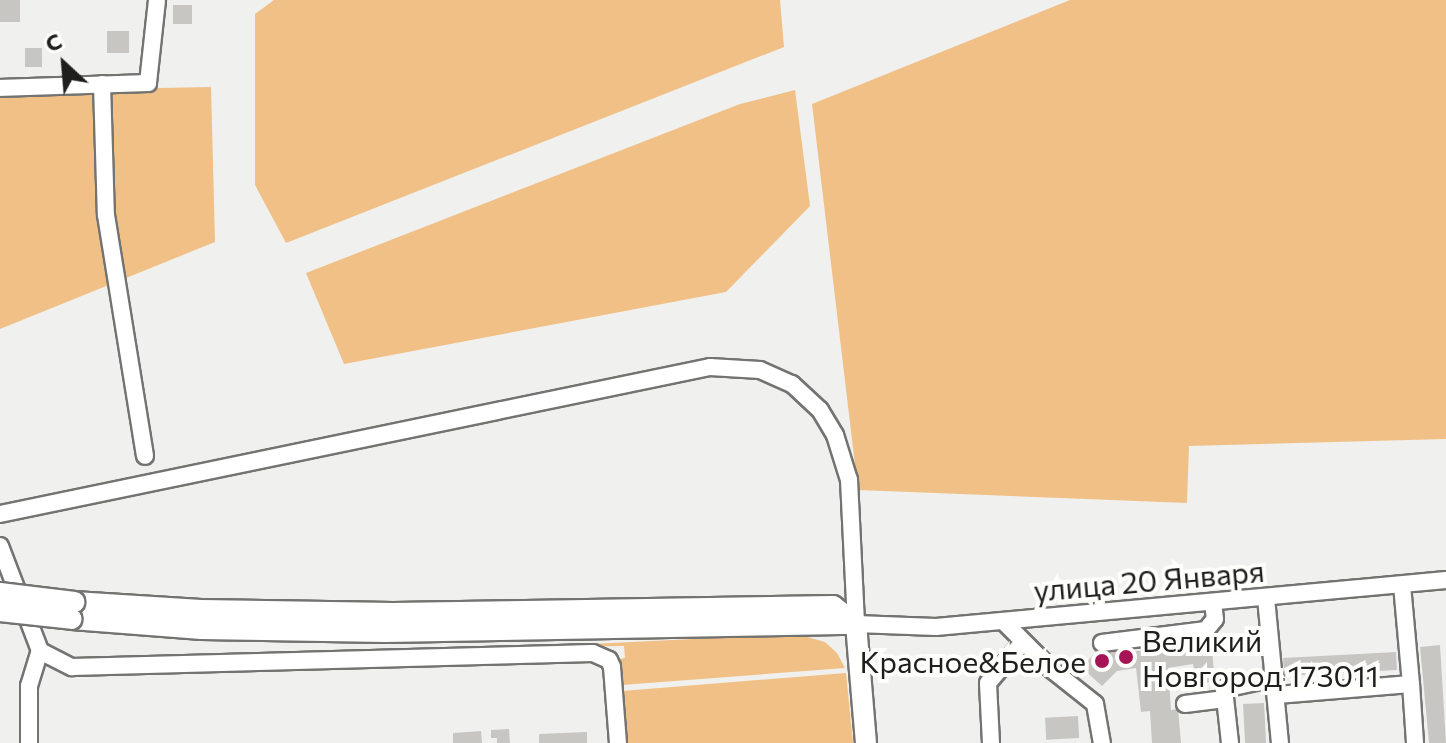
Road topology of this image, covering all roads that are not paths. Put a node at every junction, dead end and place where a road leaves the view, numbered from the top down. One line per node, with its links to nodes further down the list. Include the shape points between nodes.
1 (157, 0): 2 (street, via 148,83)
2 (102, 84): 3 (street); 4 (street, via 106,215)
3 (0, 88)
4 (145, 456)
5 (0, 514): 15 (street, via 710,367 760,370 792,384 820,410 835,435 849,480)
6 (0, 546): 18 (street)
7 (1446, 580): 8 (street, улица 20 Января)
8 (1402, 585): 10 (street, улица 20 Января); 19 (street)
9 (0, 593): 13 (main road, bridge)
10 (1266, 598): 11 (street, улица 20 Января); 20 (street)
11 (1213, 603): 14 (street, улица 20 Января); 17 (street, via 1215,619 1206,630)
12 (0, 611): 13 (main road, bridge)
13 (73, 611): 15 (main road, via 202,629 386,632)
14 (1003, 621): 15 (street, улица 20 Января, via 936,627); 16 (street)
15 (856, 624): 25 (main road)
16 (1023, 642): 26 (street, via 988,683); 27 (street, via 1095,704)
17 (1102, 643)
18 (40, 651): 23 (street, via 29,686); 24 (street, via 72,667 593,653 612,667)
19 (1411, 684): 20 (street); 30 (street)
20 (1276, 687): 21 (street, via 1224,689); 29 (street)
21 (1225, 699): 22 (street); 28 (street)
22 (1185, 704)
23 (29, 743)
24 (618, 743)
25 (866, 743)
26 (991, 743)
27 (1102, 743)
28 (1230, 743)
29 (1280, 743)
30 (1415, 743)

